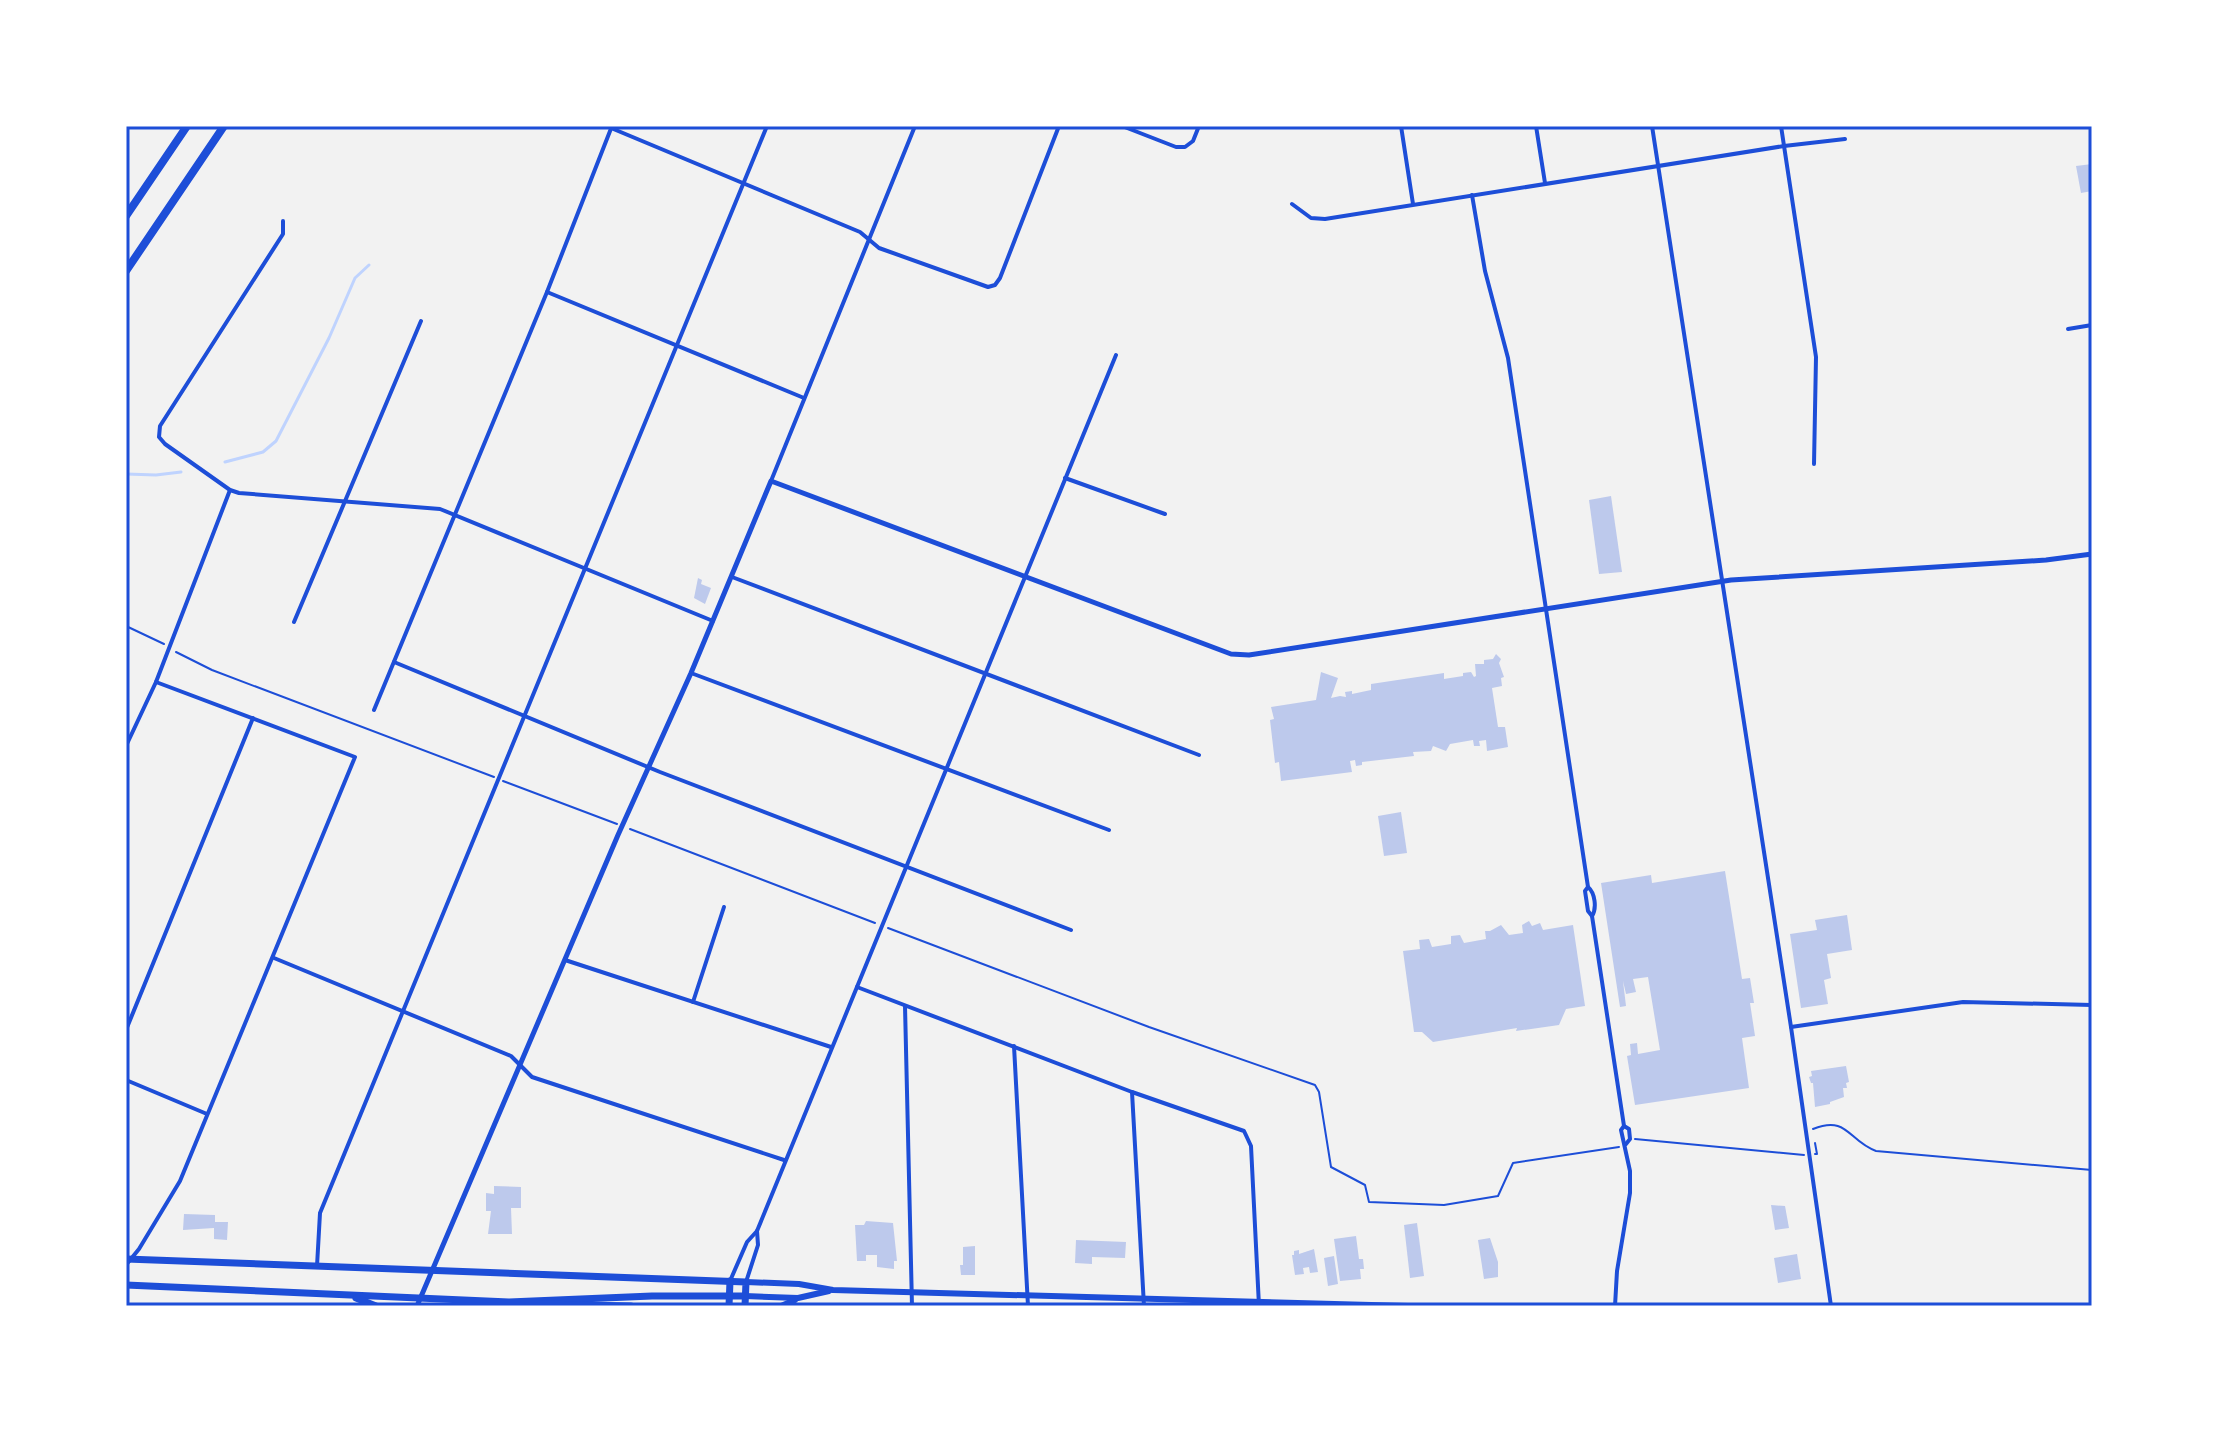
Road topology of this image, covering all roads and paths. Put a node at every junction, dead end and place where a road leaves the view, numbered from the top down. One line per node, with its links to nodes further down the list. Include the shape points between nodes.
1 (187, 126): 21 (highway)
2 (224, 126): 24 (highway)
3 (767, 126): 17 (street)
4 (915, 126): 23 (street)
5 (1059, 126): 23 (street, via 995,285 952,275 879,248)
6 (1122, 126): 7 (street, via 1176,147 1193,141)
7 (1199, 126)
8 (1401, 126): 20 (street)
9 (1536, 126): 16 (street)
10 (1652, 126): 15 (street)
11 (1781, 126): 14 (street)
12 (611, 127): 17 (street); 25 (street)
13 (1845, 139): 14 (street)
14 (1784, 146): 15 (street); 32 (street, via 1816,357)
15 (1658, 166): 16 (street); 43 (street)
16 (1545, 183): 18 (street)
17 (743, 184): 23 (street); 29 (street)
18 (1472, 195): 20 (street); 44 (street, via 1508,358)
19 (1292, 204): 20 (street, via 1311,218 1325,219)
20 (1413, 204)
21 (126, 216)
22 (283, 221): 35 (street, via 283,234 160,426 165,444)
23 (869, 239): 31 (street)
24 (126, 271)
25 (547, 292): 29 (street); 38 (street)
26 (421, 321): 36 (street)
27 (2092, 325): 28 (street)
28 (2068, 329)
29 (677, 345): 31 (street); 40 (street)
30 (1116, 355): 33 (street)
31 (805, 398): 34 (street)
32 (1814, 464)
33 (1065, 478): 37 (street); 42 (street)
34 (771, 481): 41 (street); 42 (street)
35 (230, 490): 36 (street); 53 (street)
36 (345, 501): 38 (street, via 440,509); 46 (street)
37 (1165, 514)
38 (454, 515): 40 (street); 50 (street)
39 (2092, 554): 43 (street)
40 (585, 569): 45 (street); 55 (street)
41 (732, 577): 45 (street); 52 (street)
42 (1025, 577): 44 (street, via 1231,654); 52 (street)
43 (1722, 581): 44 (street); 78 (street)
44 (1546, 607): 89 (street)
45 (713, 621): 51 (street)
46 (294, 622)
47 (126, 626): 48 (path)
48 (162, 642)
49 (176, 652): 61 (path)
50 (394, 662): 54 (street); 55 (street)
51 (691, 673): 59 (street); 60 (street)
52 (985, 673): 58 (street); 60 (street)
53 (156, 682): 56 (street); 57 (street)
54 (374, 710)
55 (526, 715): 59 (street); 77 (street)
56 (253, 718): 71 (street, via 355,757); 79 (street)
57 (126, 746)
58 (1199, 755)
59 (650, 767): 66 (street); 72 (street)
60 (946, 769): 65 (street); 66 (street)
61 (490, 776)
62 (508, 783): 63 (path)
63 (616, 824)
64 (633, 830): 68 (path)
65 (1109, 830)
66 (906, 866): 70 (street); 73 (street)
67 (724, 907): 74 (street)
68 (875, 923)
69 (888, 928): 89 (path, via 1312,1084 1319,1092 1331,1167 1361,1182 1369,1202 1444,1205 1498,1196 1513,1163)
70 (1071, 930)
71 (274, 958): 77 (street); 86 (street)
72 (565, 960): 74 (street); 82 (street)
73 (857, 987): 76 (street); 81 (street)
74 (693, 1002): 81 (street)
75 (2092, 1005): 78 (street, via 1963,1002); 84 (street)
76 (905, 1006): 80 (street); 101 (street)
77 (404, 1012): 82 (street); 95 (street, via 320,1213)
78 (1791, 1027): 90 (street)
79 (126, 1030)
80 (1014, 1046): 85 (street); 105 (street)
81 (831, 1047): 91 (street)
82 (520, 1064): 91 (street, via 532,1077); 96 (street)
83 (126, 1080): 86 (street)
84 (2092, 1091)
85 (1132, 1092): 109 (street); 110 (street, via 1244,1131 1251,1146)
86 (207, 1114): 94 (street, via 180,1181)
87 (1813, 1128): 92 (path, via 1841,1125 1876,1151)
88 (1815, 1142): 90 (path, via 1817,1154)
89 (1626, 1144): 90 (path, via 1635,1139); 120 (street, via 1630,1193)
90 (1808, 1155): 121 (street)
91 (784, 1160): 93 (street)
92 (2092, 1170)
93 (757, 1231): 97 (street); 98 (street)
94 (128, 1261): 95 (main road)
95 (317, 1266): 96 (main road)
96 (432, 1271): 97 (main road); 107 (street)
97 (730, 1281): 98 (main road); 103 (main road)
98 (746, 1282): 100 (main road); 104 (main road)
99 (126, 1285): 102 (main road)
100 (833, 1290): 101 (main road); 106 (main road)
101 (912, 1292): 105 (main road); 116 (street)
102 (350, 1295): 107 (main road); 111 (main road)
103 (729, 1296): 104 (main road); 108 (main road); 113 (main road)
104 (745, 1296): 106 (main road); 114 (main road)
105 (1028, 1296): 109 (main road); 117 (street)
106 (798, 1298): 115 (main road)
107 (418, 1302): 108 (main road)
108 (526, 1302): 112 (main road)
109 (1144, 1302): 110 (main road)
110 (1259, 1304): 118 (main road)
111 (376, 1306)
112 (631, 1306)
113 (729, 1306)
114 (745, 1306)
115 (781, 1306)
116 (912, 1306)
117 (1028, 1306)
118 (1378, 1306): 119 (main road)
119 (1408, 1306)
120 (1615, 1306)
121 (1831, 1306)

